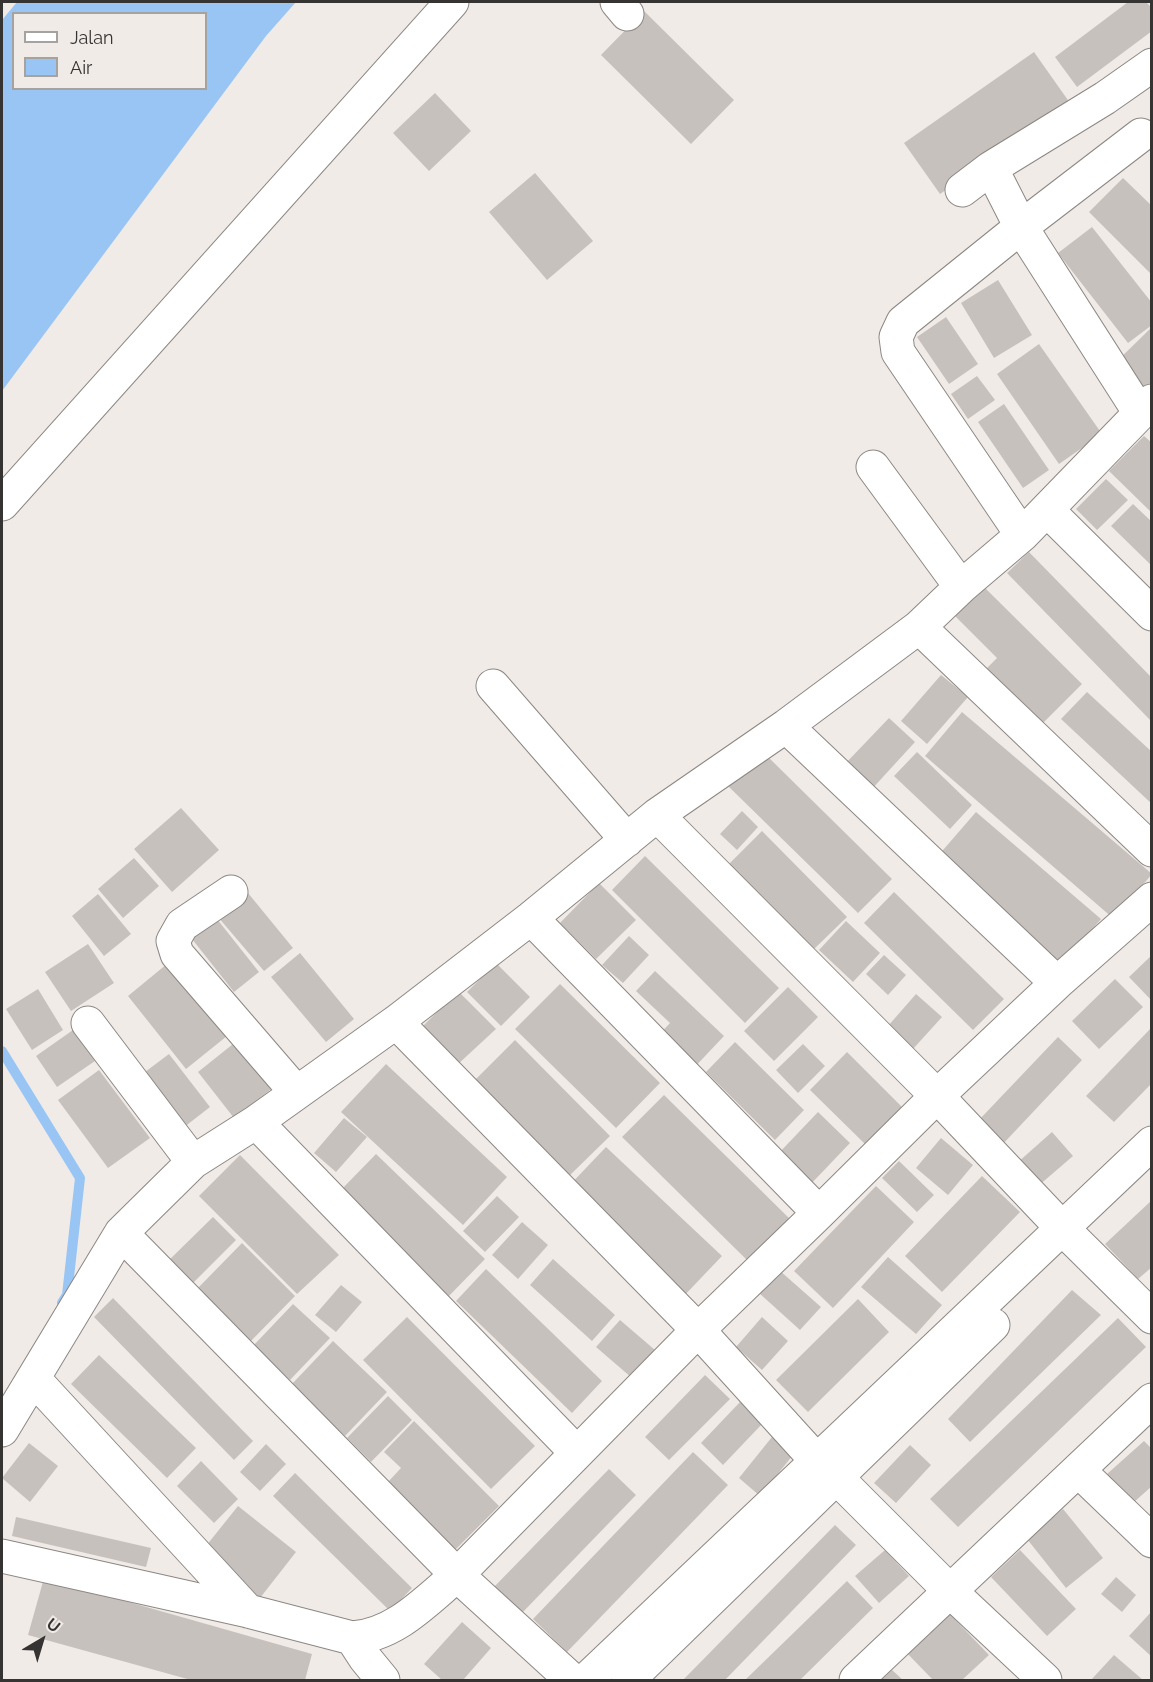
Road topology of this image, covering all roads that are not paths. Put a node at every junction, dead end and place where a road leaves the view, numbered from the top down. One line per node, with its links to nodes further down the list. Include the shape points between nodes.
1 (452, 2): 10 (street)
2 (1152, 65): 3 (street)
3 (1105, 98): 4 (street); 5 (street)
4 (1146, 140): 7 (street)
5 (990, 168): 6 (street); 7 (street)
6 (962, 190)
7 (1021, 227): 8 (street); 12 (street, via 903,322 896,337 898,352)
8 (1146, 407): 11 (street)
9 (873, 467): 13 (street)
10 (2, 504)
11 (1047, 510): 12 (street); 14 (street)
12 (1022, 535): 13 (street)
13 (961, 587): 15 (street)
14 (1152, 614)
15 (919, 627): 17 (street); 20 (street)
16 (493, 686): 19 (street)
17 (786, 726): 18 (street); 24 (street)
18 (657, 815): 19 (street); 28 (street)
19 (627, 840): 23 (street)
20 (1152, 850)
21 (231, 892): 27 (street, via 182,925 173,941 177,954)
22 (1152, 899): 24 (street)
23 (531, 918): 25 (street); 34 (street)
24 (1057, 983): 28 (street)
25 (396, 1022): 27 (street); 38 (street)
26 (88, 1023): 31 (street)
27 (296, 1092): 29 (street)
28 (937, 1096): 34 (street); 36 (street)
29 (256, 1122): 31 (street); 42 (street)
30 (1152, 1143): 33 (street)
31 (193, 1162): 35 (street)
32 (1152, 1171): 33 (street)
33 (1120, 1187): 36 (street)
34 (819, 1213): 38 (street)
35 (121, 1233): 39 (street); 47 (street)
36 (1069, 1236): 37 (street); 43 (street)
37 (1152, 1317)
38 (698, 1330): 42 (street); 43 (street)
39 (34, 1379): 41 (street); 49 (street)
40 (1152, 1400): 44 (street)
41 (2, 1430)
42 (576, 1452): 47 (street)
43 (827, 1470): 48 (street); 53 (street); 54 (street)
44 (1078, 1470): 45 (street); 48 (street)
45 (1152, 1541)
46 (2, 1556): 49 (street)
47 (457, 1575): 50 (street, via 412,1614 386,1630); 52 (street)
48 (951, 1592): 55 (street); 56 (street)
49 (248, 1611): 50 (street)
50 (352, 1638): 51 (street)
51 (383, 1680)
52 (572, 1680)
53 (586, 1680)
54 (627, 1680)
55 (856, 1680)
56 (1045, 1680)

